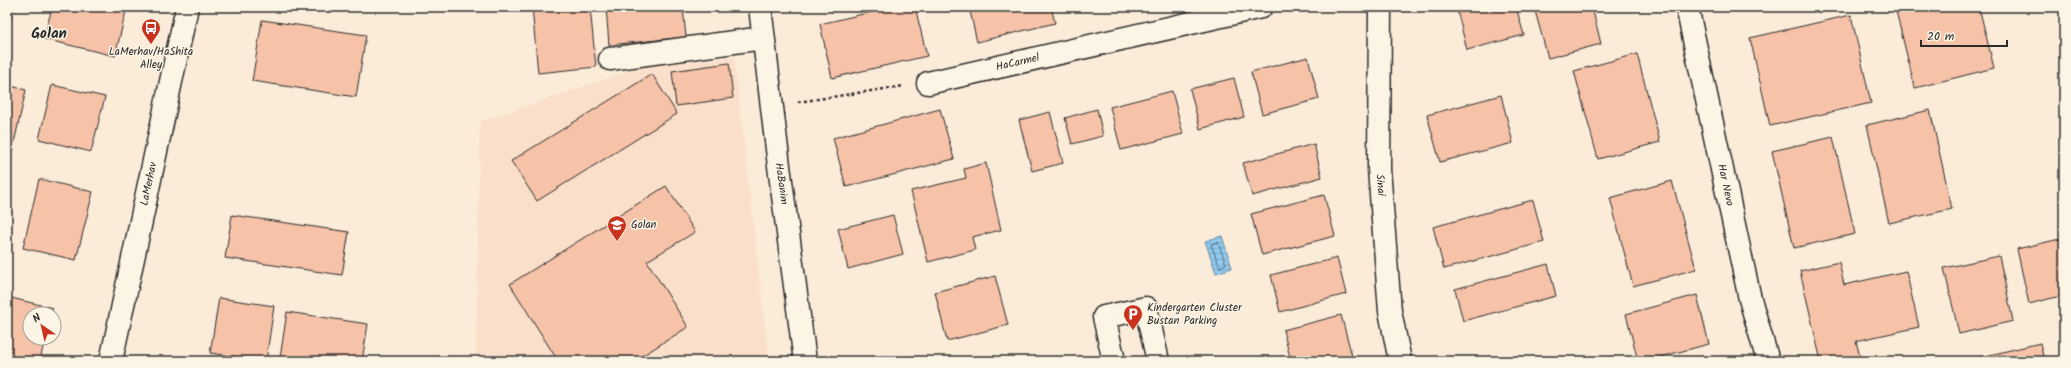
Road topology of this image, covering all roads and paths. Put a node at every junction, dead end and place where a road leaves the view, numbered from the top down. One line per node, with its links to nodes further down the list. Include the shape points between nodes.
1 (187, 7): 10 (street, LaMerhav)
2 (760, 7): 6 (street, HaBanim)
3 (1261, 7): 8 (street, HaCarmel)
4 (1380, 7): 14 (street, Sinai, via 1379,169 1390,311)
5 (1687, 7): 15 (street, Har Nevo, via 1750,299)
6 (764, 38): 7 (street); 9 (street, HaBanim)
7 (610, 59)
8 (928, 83): 9 (path)
9 (772, 106): 11 (street, HaBanim)
10 (111, 361)
11 (805, 361)
12 (1114, 361): 13 (street, via 1104,317 1146,308)
13 (1158, 361)
14 (1400, 361)
15 (1768, 361)

